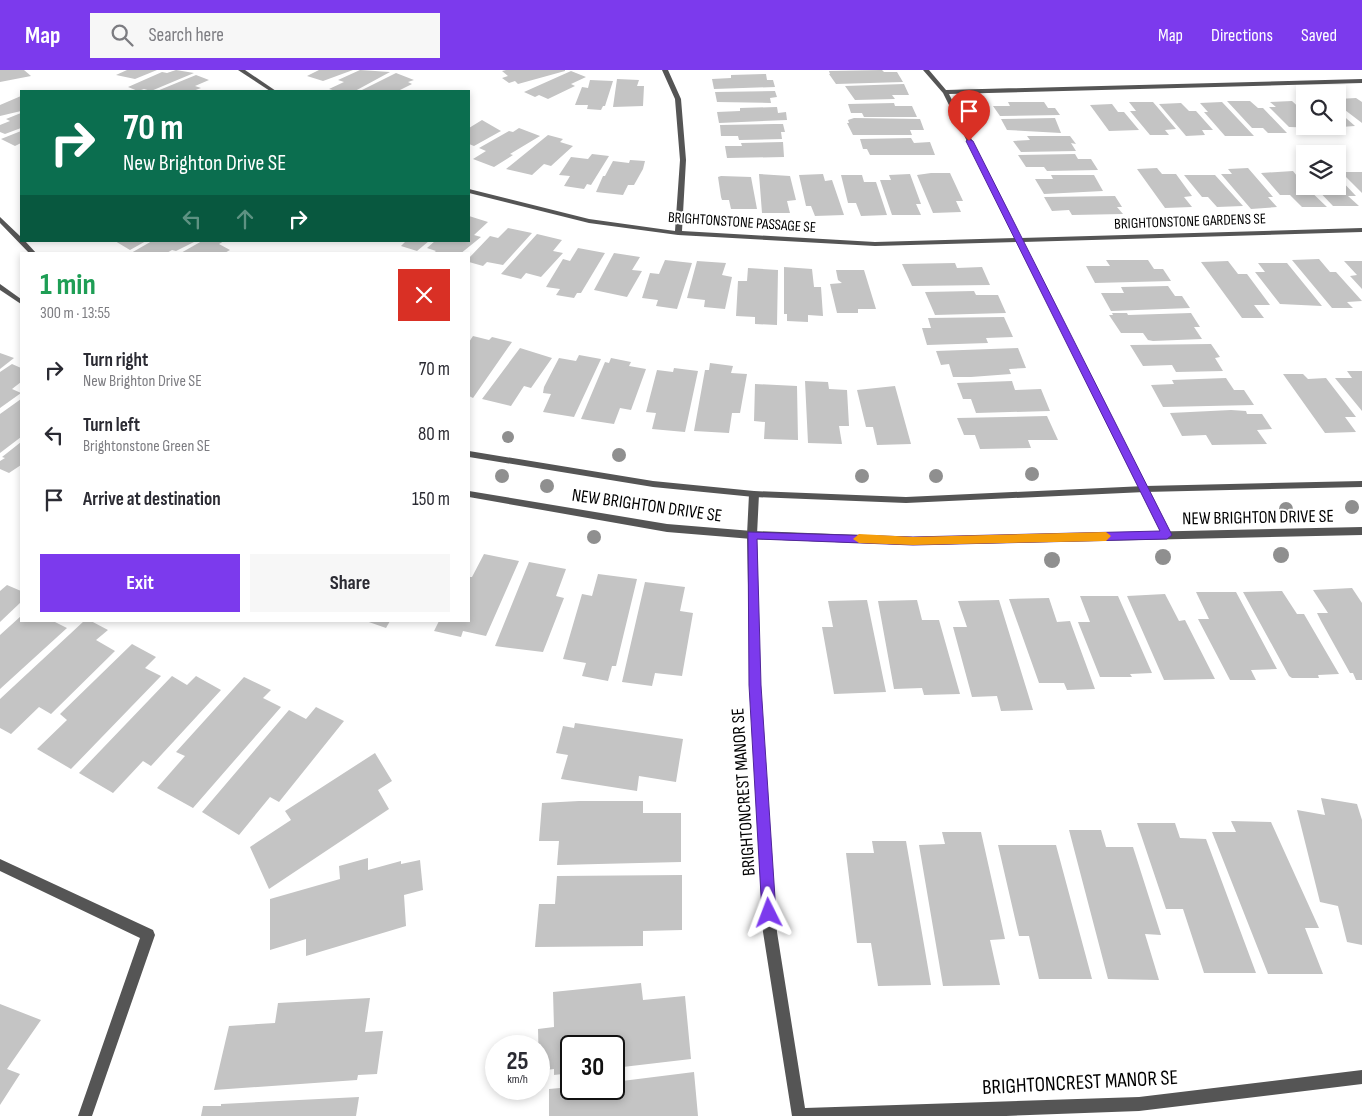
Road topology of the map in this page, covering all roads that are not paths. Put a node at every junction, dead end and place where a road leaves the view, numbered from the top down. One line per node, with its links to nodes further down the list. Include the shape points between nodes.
1 (241, 70): 5 (street)
2 (665, 70): 10 (street, via 678,99 683,160)
3 (926, 70): 6 (street)
4 (1362, 81): 6 (street)
5 (271, 90)
6 (945, 92): 12 (street)
7 (470, 191): 10 (street, BRIGHTONSTONE PASSAGE SE, via 589,221)
8 (0, 219): 11 (street)
9 (1362, 230): 12 (street, BRIGHTONSTONE GARDENS SE)
10 (678, 233): 12 (street, BRIGHTONSTONE PASSAGE SE, via 874,244)
11 (20, 240)
12 (1018, 240): 19 (street)
13 (22, 242): 14 (street)
14 (32, 252)
15 (0, 286): 16 (street)
16 (20, 301)
17 (470, 454): 21 (street, NEW BRIGHTON DRIVE SE, via 653,484)
18 (1362, 484): 19 (street, NEW BRIGHTON DRIVE SE)
19 (1144, 490): 21 (street, NEW BRIGHTON DRIVE SE, via 906,500); 24 (street)
20 (470, 494): 23 (street, NEW BRIGHTON DRIVE SE, via 667,528)
21 (754, 494): 23 (street, BRIGHTONCREST MANOR SE)
22 (1362, 531): 24 (street, NEW BRIGHTON DRIVE SE)
23 (752, 535): 24 (street, NEW BRIGHTON DRIVE SE, via 913,541); 28 (street, BRIGHTONCREST MANOR SE, via 755,685 770,932)
24 (1167, 535)
25 (0, 865): 27 (street, via 148,935)
26 (1362, 1077): 28 (street, BRIGHTONCREST MANOR SE, via 1139,1104)
27 (85, 1116)
28 (799, 1116)

